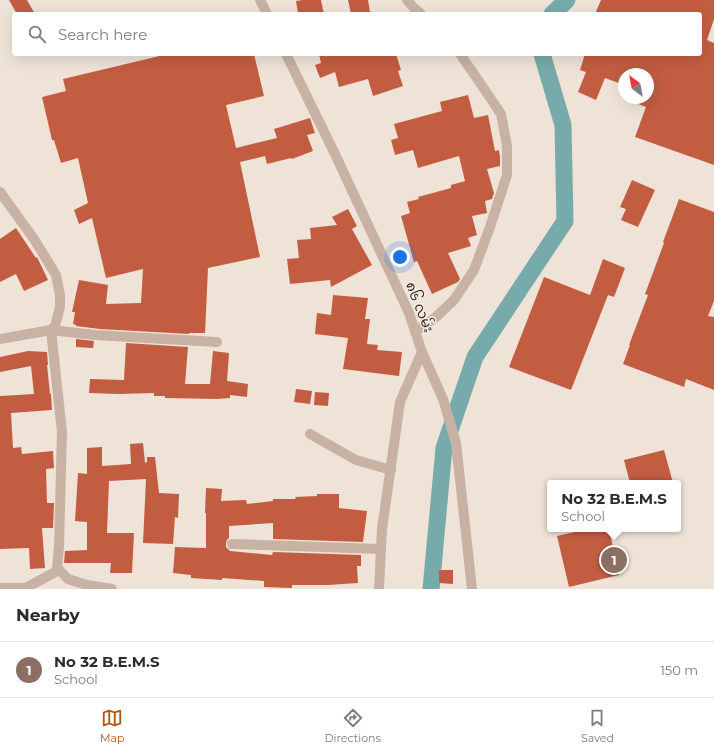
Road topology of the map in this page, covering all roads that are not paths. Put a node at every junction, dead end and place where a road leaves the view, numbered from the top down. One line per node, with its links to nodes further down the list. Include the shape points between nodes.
1 (260, 0): 3 (street)
2 (407, 0): 4 (street)
3 (266, 12)
4 (419, 12)
5 (287, 56): 9 (street, ၈၆ လမ်း, via 409,313)
6 (461, 56): 9 (street, via 501,114 507,146 507,175 474,270 454,300)
7 (0, 192): 8 (street, via 56,275 60,308)
8 (52, 330): 10 (street); 11 (street); 17 (street, via 62,432 57,568)
9 (415, 332): 12 (street, ၈၆ လမ်း)
10 (0, 339)
11 (216, 342)
12 (422, 352): 14 (street, ၈၆ လမ်း, via 400,402); 23 (street, via 444,400 456,443)
13 (310, 434): 14 (street, via 356,460)
14 (390, 470): 16 (street, ၈၆ လမ်း)
15 (232, 544): 16 (street)
16 (381, 549): 22 (street, ၈၆ လမ်း)
17 (59, 570): 18 (street); 20 (street)
18 (68, 584): 21 (street)
19 (0, 588): 20 (street)
20 (25, 588)
21 (112, 589)
22 (379, 589)
23 (472, 589)

